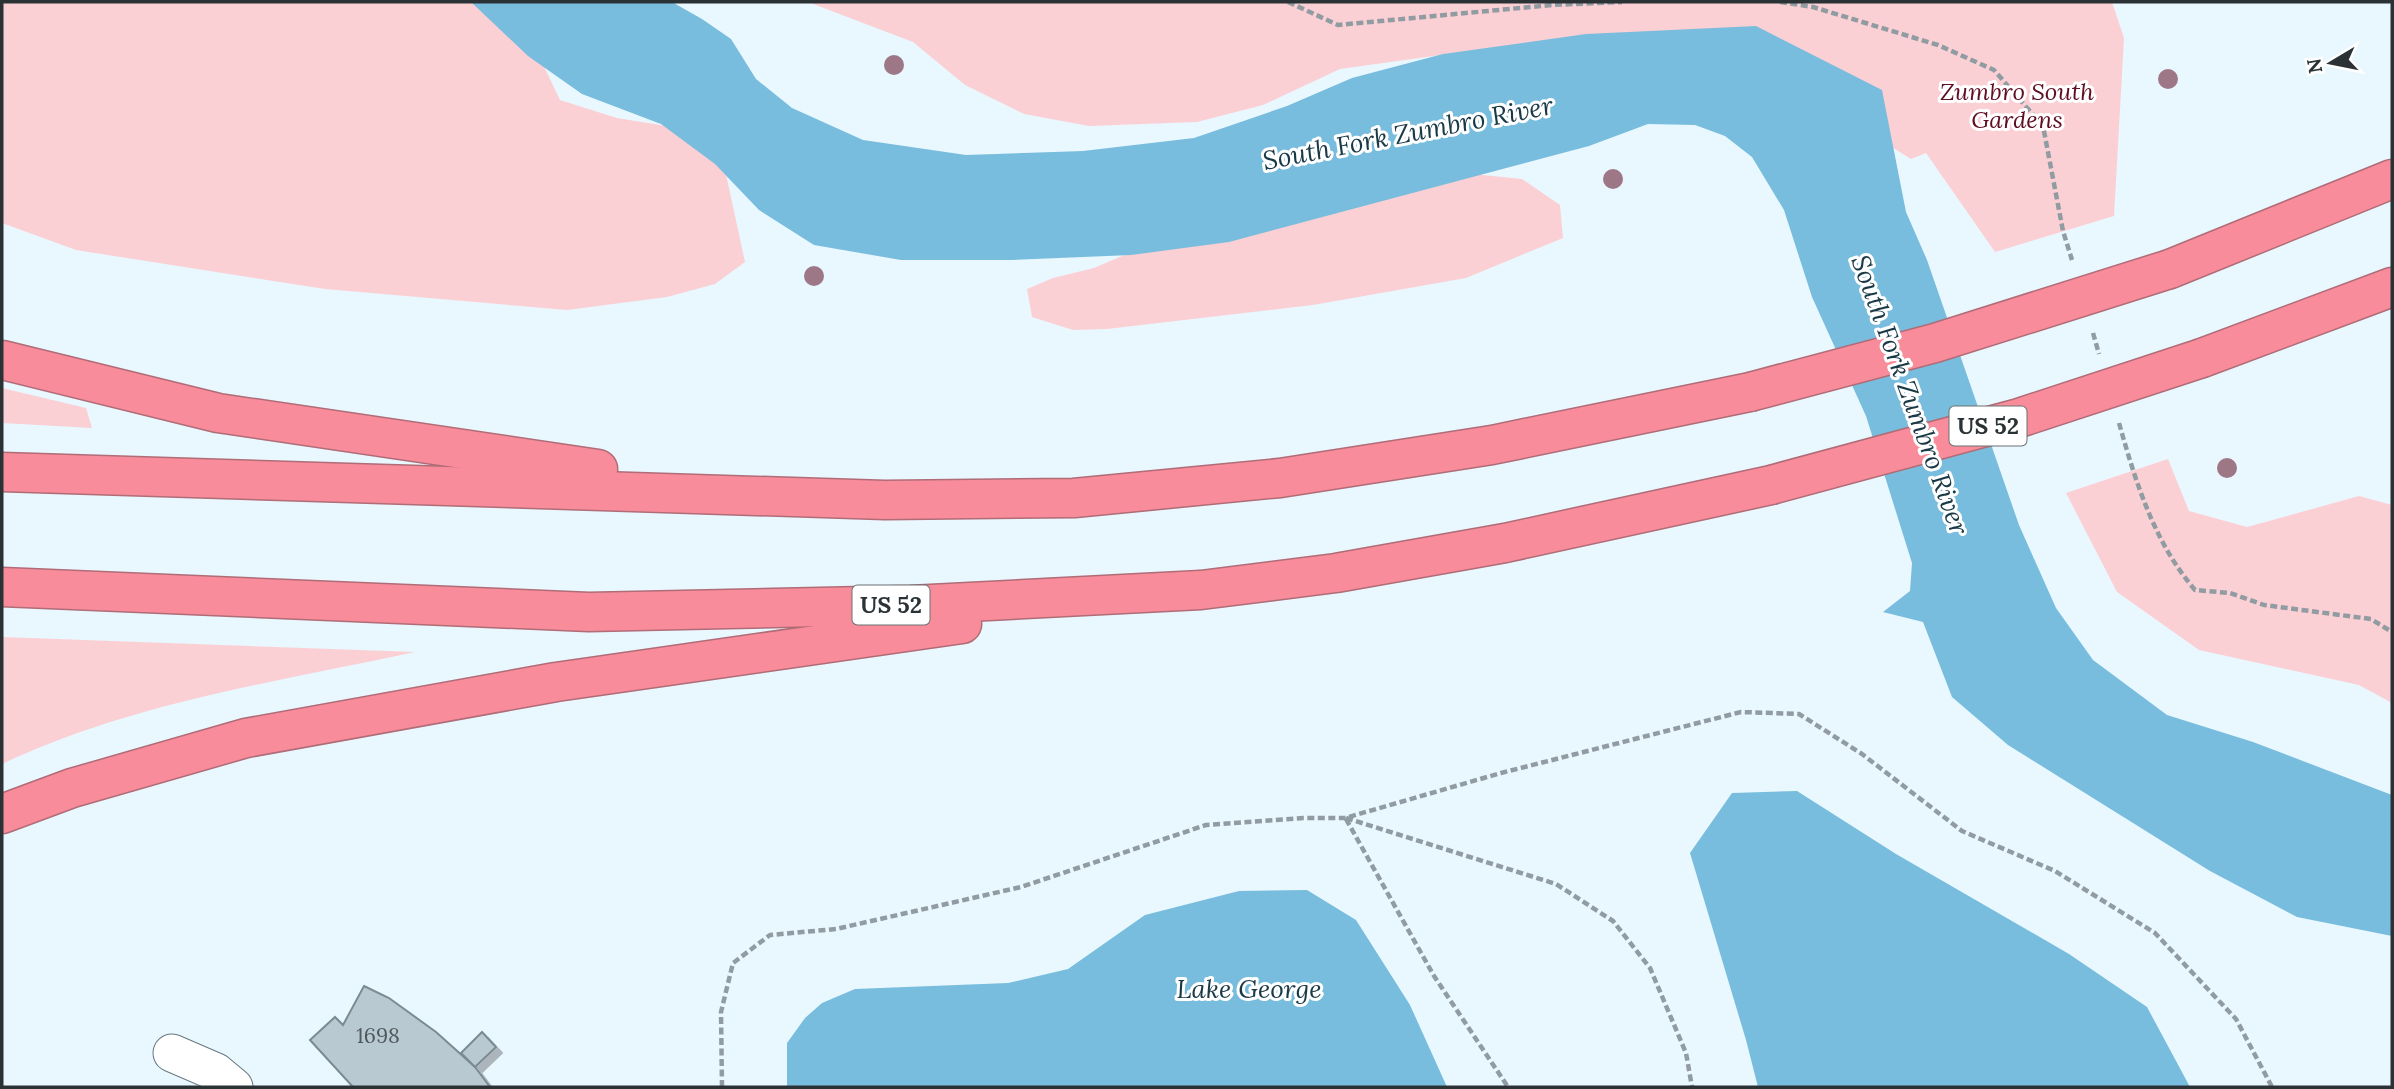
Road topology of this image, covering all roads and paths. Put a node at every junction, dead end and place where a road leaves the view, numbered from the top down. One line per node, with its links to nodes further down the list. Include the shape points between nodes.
1 (1288, 2): 2 (path, via 1338,25)
2 (1622, 2)
3 (2392, 179): 7 (highway, bridge, via 2170,269 1935,343 1750,392 1492,445 1280,478 1074,498)
4 (2392, 287): 9 (highway, US 52, bridge, via 2202,358 2019,418 1771,485 1505,543 1336,573)
5 (2, 360): 7 (highway, via 218,413 562,466)
6 (2, 472): 7 (highway)
7 (885, 499)
8 (2, 587): 9 (highway, US 52, via 589,612 911,605)
9 (1201, 590): 10 (highway, via 556,682 246,738)
10 (2, 814)
11 (1346, 818): 14 (path, via 1206,825 1021,887 836,929 770,935 733,963 721,1012); 15 (path, via 1434,975); 16 (path, via 1556,884 1613,921 1650,968 1686,1053); 17 (path, via 1741,712 1799,714 1862,754 1962,831 2055,871 2155,933 2236,1019)
12 (172, 1053): 13 (lane, via 216,1072)
13 (234, 1087)
14 (722, 1087)
15 (1508, 1087)
16 (1692, 1087)
17 (2272, 1087)

